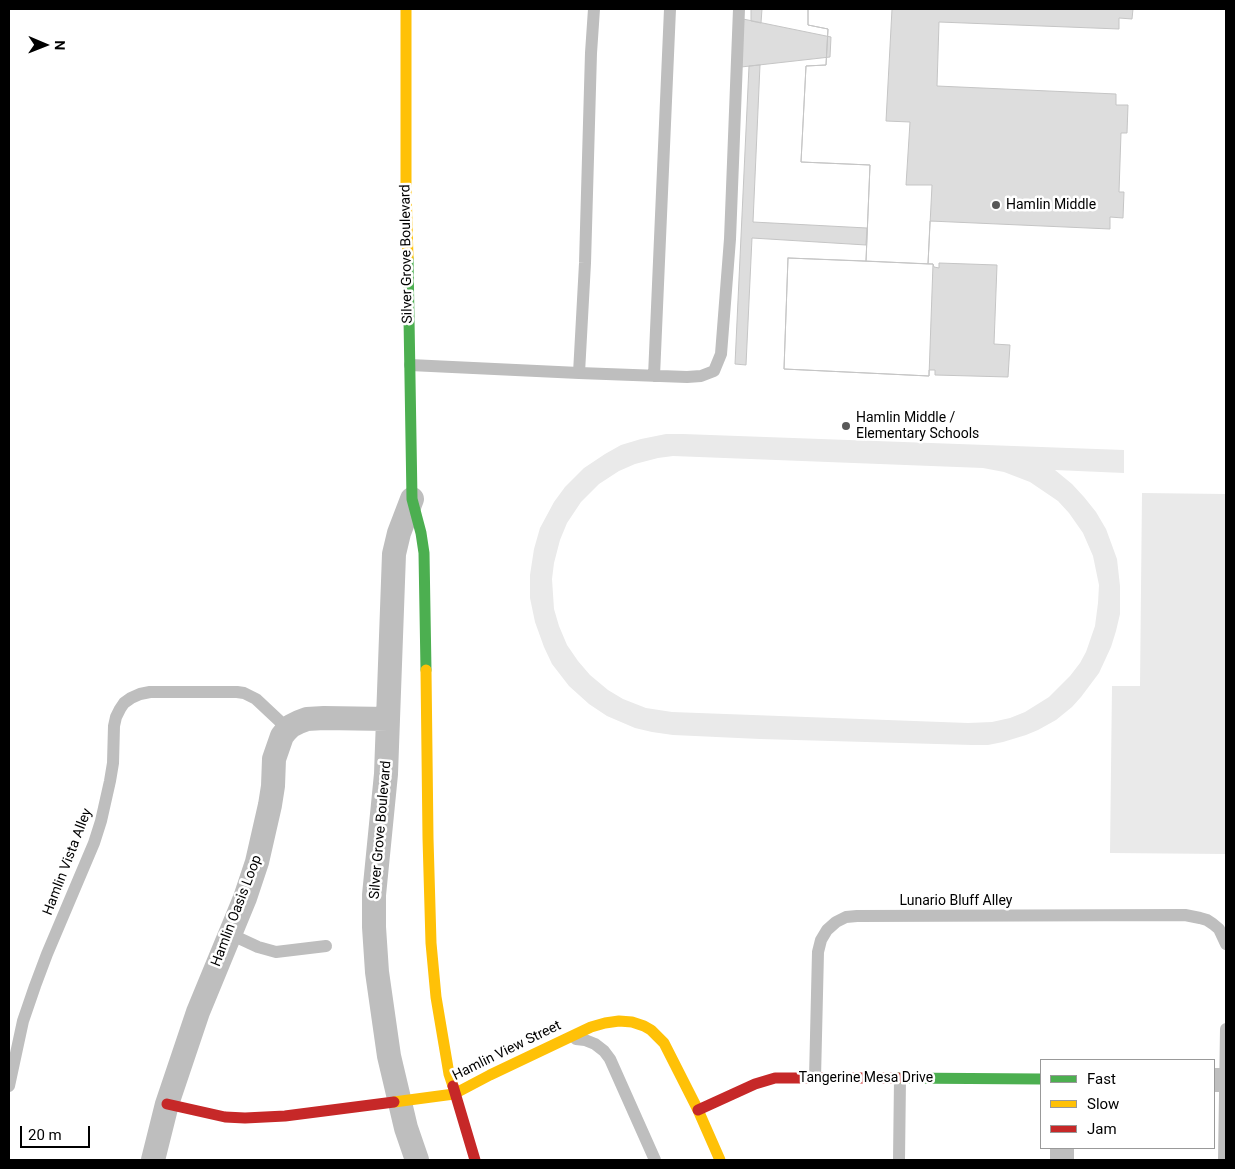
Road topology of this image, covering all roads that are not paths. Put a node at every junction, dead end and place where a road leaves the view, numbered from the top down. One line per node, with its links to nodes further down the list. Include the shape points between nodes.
1 (406, 9): 5 (street, Silver Grove Boulevard)
2 (594, 9): 6 (lane)
3 (670, 9): 7 (lane)
4 (739, 9): 7 (lane, via 730,239 721,354 714,371 701,376)
5 (410, 365): 6 (lane); 8 (street, Silver Grove Boulevard)
6 (579, 373): 7 (lane)
7 (654, 376)
8 (412, 499): 9 (street, Silver Grove Boulevard, via 394,554); 21 (street, Silver Grove Boulevard, via 424,553 432,970)
9 (388, 719): 10 (street, via 315,718); 22 (street, Silver Grove Boulevard, via 374,927 383,1018)
10 (288, 729): 11 (street, Hamlin Oasis Loop, via 274,759 270,805 258,862); 20 (lane, Hamlin Vista Alley, via 244,693 150,692 124,703 114,726 113,763 101,820 35,986)
11 (230, 934): 13 (lane, via 276,952); 23 (street, Hamlin Oasis Loop, via 198,1012)
12 (1226, 944): 16 (lane, Lunario Bluff Alley, via 1214,924 1185,915 846,917 827,930 818,952)
13 (326, 946)
14 (1226, 1029): 19 (lane)
15 (568, 1038): 21 (street, Hamlin View Street); 24 (street, Hamlin View Street, via 605,1023 626,1021 644,1026 658,1036 669,1051); 28 (lane, via 590,1042 600,1047 610,1059)
16 (815, 1078): 17 (street, Tangerine Mesa Drive); 24 (street, Tangerine Mesa Drive, via 766,1080)
17 (900, 1078): 18 (street, Tangerine Mesa Drive); 30 (lane)
18 (1040, 1079)
19 (1222, 1080): 31 (lane)
20 (9, 1086)
21 (454, 1094): 22 (street, Hamlin View Street); 27 (street, Silver Grove Boulevard)
22 (400, 1101): 23 (street, Hamlin View Street, via 245,1118 225,1117); 26 (street, Silver Grove Boulevard)
23 (167, 1104): 25 (street, Hamlin Oasis Loop)
24 (698, 1110): 29 (street, Hamlin View Street)
25 (153, 1160)
26 (417, 1160)
27 (475, 1160)
28 (655, 1160)
29 (720, 1160)
30 (899, 1160)
31 (1224, 1160)

